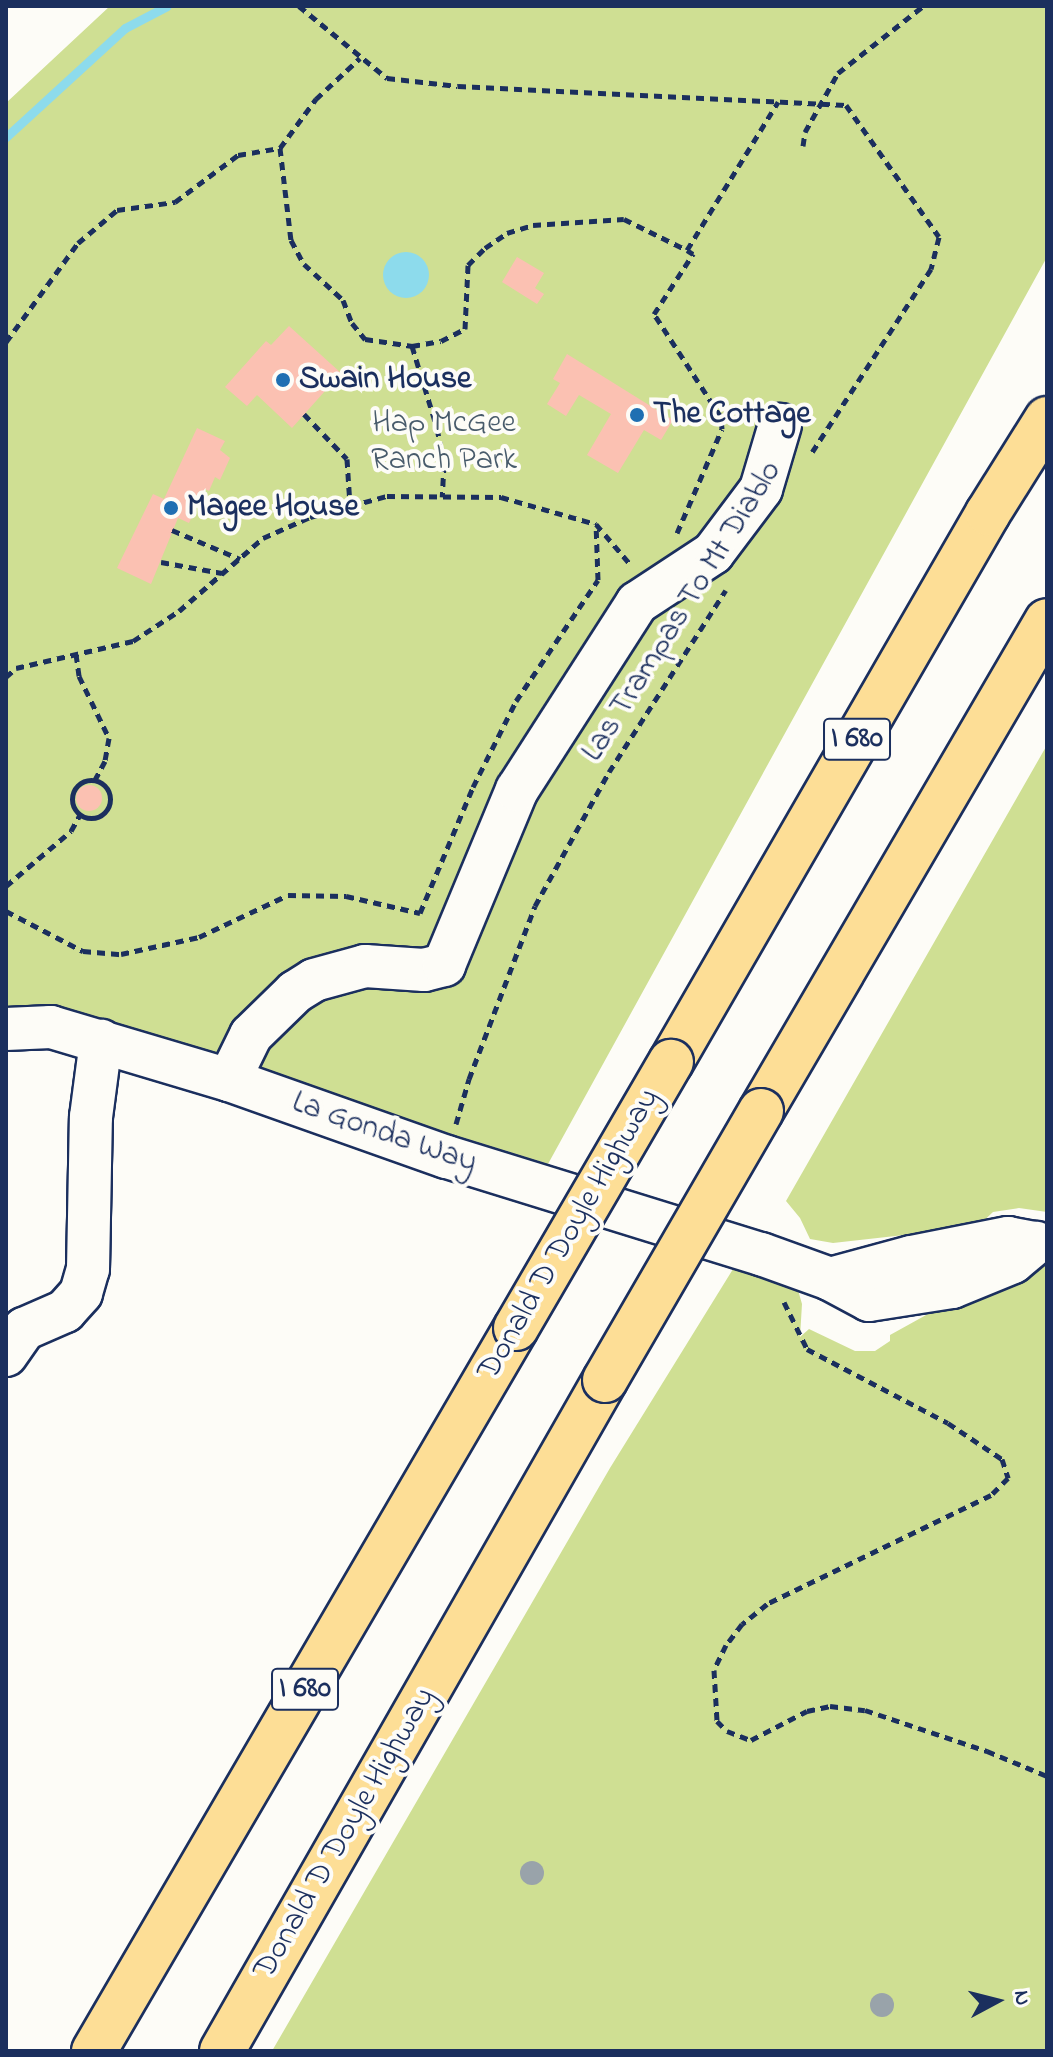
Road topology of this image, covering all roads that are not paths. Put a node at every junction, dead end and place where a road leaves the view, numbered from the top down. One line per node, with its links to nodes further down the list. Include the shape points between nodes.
1 (1047, 419): 9 (highway, Donald D Doyle Highway / I 680, bridge)
2 (780, 425): 6 (street, via 761,489 713,553 637,603 517,790 444,965 424,970 365,966 314,980 251,1035)
3 (1047, 621): 10 (highway, Donald D Doyle Highway, bridge)
4 (6, 1029): 5 (street, La Gonda Way, via 51,1027)
5 (101, 1041): 6 (street, La Gonda Way); 8 (street, via 91,1117 88,1269 81,1293 65,1311 24,1329)
6 (229, 1080): 7 (street, La Gonda Way, via 447,1157 761,1254 830,1279 869,1300 952,1287 1013,1262)
7 (1042, 1242)
8 (6, 1355)
9 (94, 2051)
10 (222, 2051)

